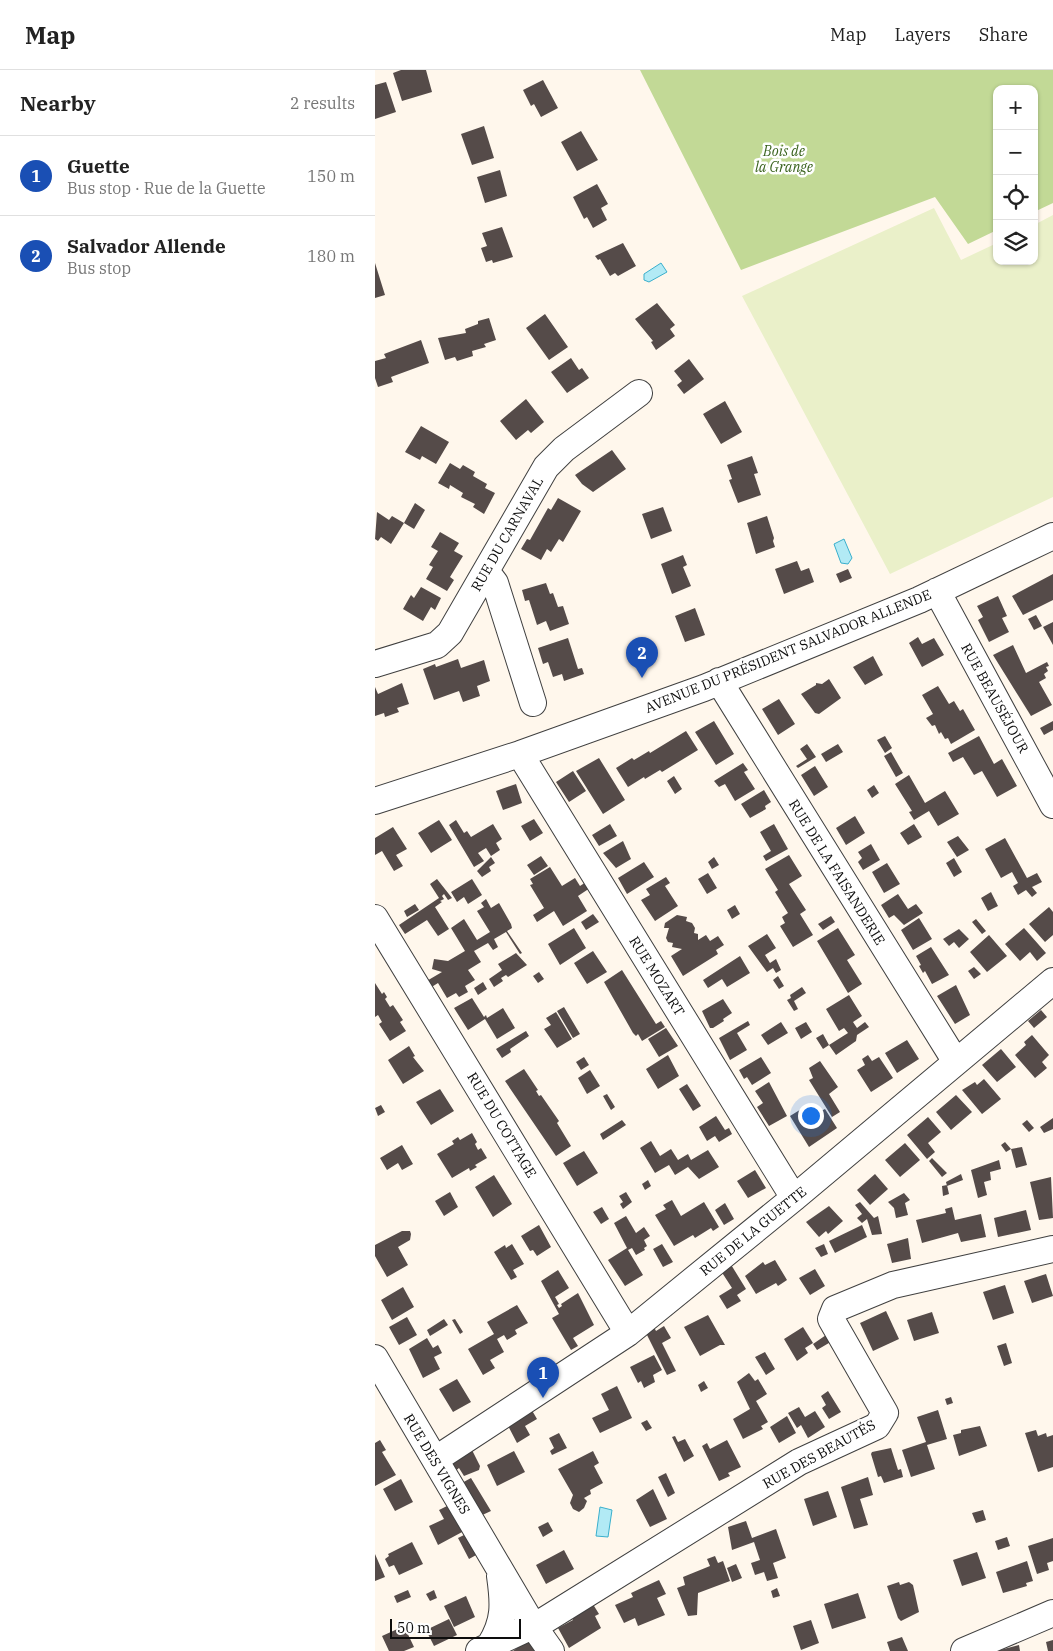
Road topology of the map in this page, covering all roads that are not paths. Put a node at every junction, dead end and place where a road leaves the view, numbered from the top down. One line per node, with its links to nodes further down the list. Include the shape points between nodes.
1 (639, 393): 3 (street, RUE DU CARNAVAL, via 564,449 546,467)
2 (1053, 536): 4 (street, AVENUE DU PRÉSIDENT SALVADOR ALLENDE)
3 (486, 571): 5 (street, RUE DU CARNAVAL, via 450,633 437,645); 7 (street, via 495,583)
4 (937, 591): 6 (street, AVENUE DU PRÉSIDENT SALVADOR ALLENDE); 10 (street, RUE BEAUSÉJOUR)
5 (375, 664)
6 (719, 681): 8 (street, AVENUE DU PRÉSIDENT SALVADOR ALLENDE); 13 (street, RUE DE LA FAISANDERIE)
7 (533, 703)
8 (520, 754): 9 (street, AVENUE DU PRÉSIDENT SALVADOR ALLENDE); 14 (street, RUE MOZART)
9 (375, 801)
10 (1053, 805)
11 (375, 918): 16 (street, RUE DU COTTAGE)
12 (1053, 980): 13 (street, RUE DE LA GUETTE)
13 (956, 1062): 14 (street, RUE DE LA GUETTE)
14 (794, 1198): 16 (street, RUE DE LA GUETTE)
15 (1053, 1249): 21 (street, RUE DES BEAUTÉS, via 893,1285 835,1309 831,1319 885,1412 877,1426 799,1462 545,1620)
16 (628, 1333): 18 (street, RUE DE LA GUETTE)
17 (375, 1358): 18 (street, RUE DES VIGNES)
18 (436, 1459): 19 (street, RUE DES VIGNES)
19 (500, 1570): 21 (street, RUE DES VIGNES); 22 (street, RUE DES VIGNES, via 504,1602 500,1629)
20 (1053, 1613): 24 (street)
21 (532, 1624): 22 (street); 23 (street, RUE DES VIGNES)
22 (485, 1648)
23 (551, 1651)
24 (964, 1651)

